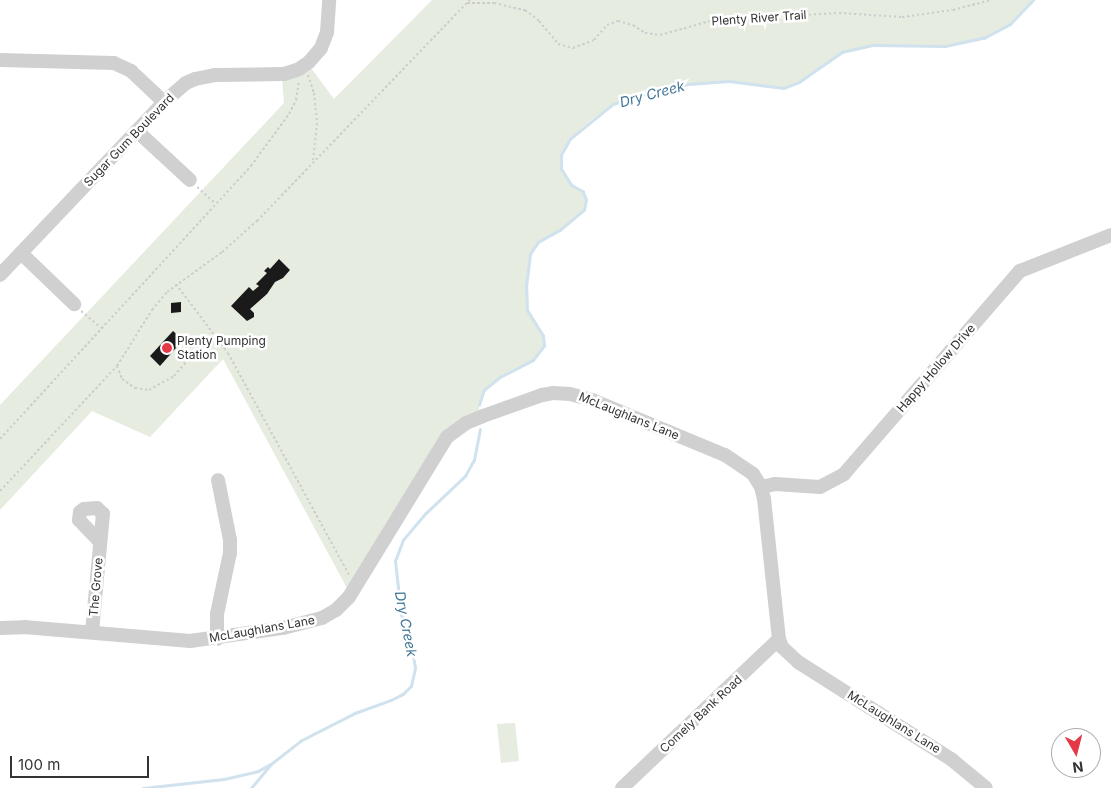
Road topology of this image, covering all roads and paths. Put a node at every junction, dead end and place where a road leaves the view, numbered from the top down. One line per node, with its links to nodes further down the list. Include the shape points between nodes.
1 (329, 0): 6 (street, via 329,22 324,41 316,55)
2 (470, 0): 4 (path)
3 (990, 0): 4 (path, Plenty River Trail, via 953,10 902,16 826,13 714,20 660,35 645,33 618,21 607,25 594,40 573,48 558,44 525,10 494,3)
4 (467, 3): 9 (path)
5 (0, 60): 7 (street, via 114,63 131,71)
6 (302, 67): 7 (street, Sugar Gum Boulevard, via 284,74 205,76 186,84); 9 (path, via 314,93 317,123); 11 (path, via 289,114 256,160)
7 (164, 102): 8 (street, Sugar Gum Boulevard)
8 (137, 131): 10 (street); 13 (street, Sugar Gum Boulevard)
9 (313, 161): 15 (path, via 235,241)
10 (190, 180): 11 (path)
11 (216, 204): 17 (path)
12 (1111, 235): 22 (street, Happy Hollow Drive, via 1020,271 844,474 820,487 775,484)
13 (21, 253): 14 (street, Sugar Gum Boulevard); 16 (street)
14 (0, 275)
15 (176, 284): 19 (path, via 152,310); 25 (path, via 228,353)
16 (74, 304): 17 (path)
17 (101, 328): 20 (path)
18 (200, 346): 19 (path, via 174,376 149,390 135,388 122,379)
19 (117, 366): 23 (path)
20 (0, 439)
21 (218, 480): 28 (street, via 230,553 217,614)
22 (761, 487): 25 (street, McLaughlans Lane, via 753,474 725,455 580,396 562,392 542,395 466,423 447,437); 29 (street)
23 (0, 491)
24 (100, 542): 27 (street, The Grove)
25 (356, 585): 28 (street, McLaughlans Lane, via 341,606 322,618)
26 (0, 628): 27 (street, McLaughlans Lane, via 24,626)
27 (92, 632): 28 (street, McLaughlans Lane, via 190,641)
28 (217, 639)
29 (779, 639): 30 (street, Comely Bank Road); 31 (street, McLaughlans Lane, via 782,647 798,662 951,759)
30 (622, 788)
31 (986, 788)

